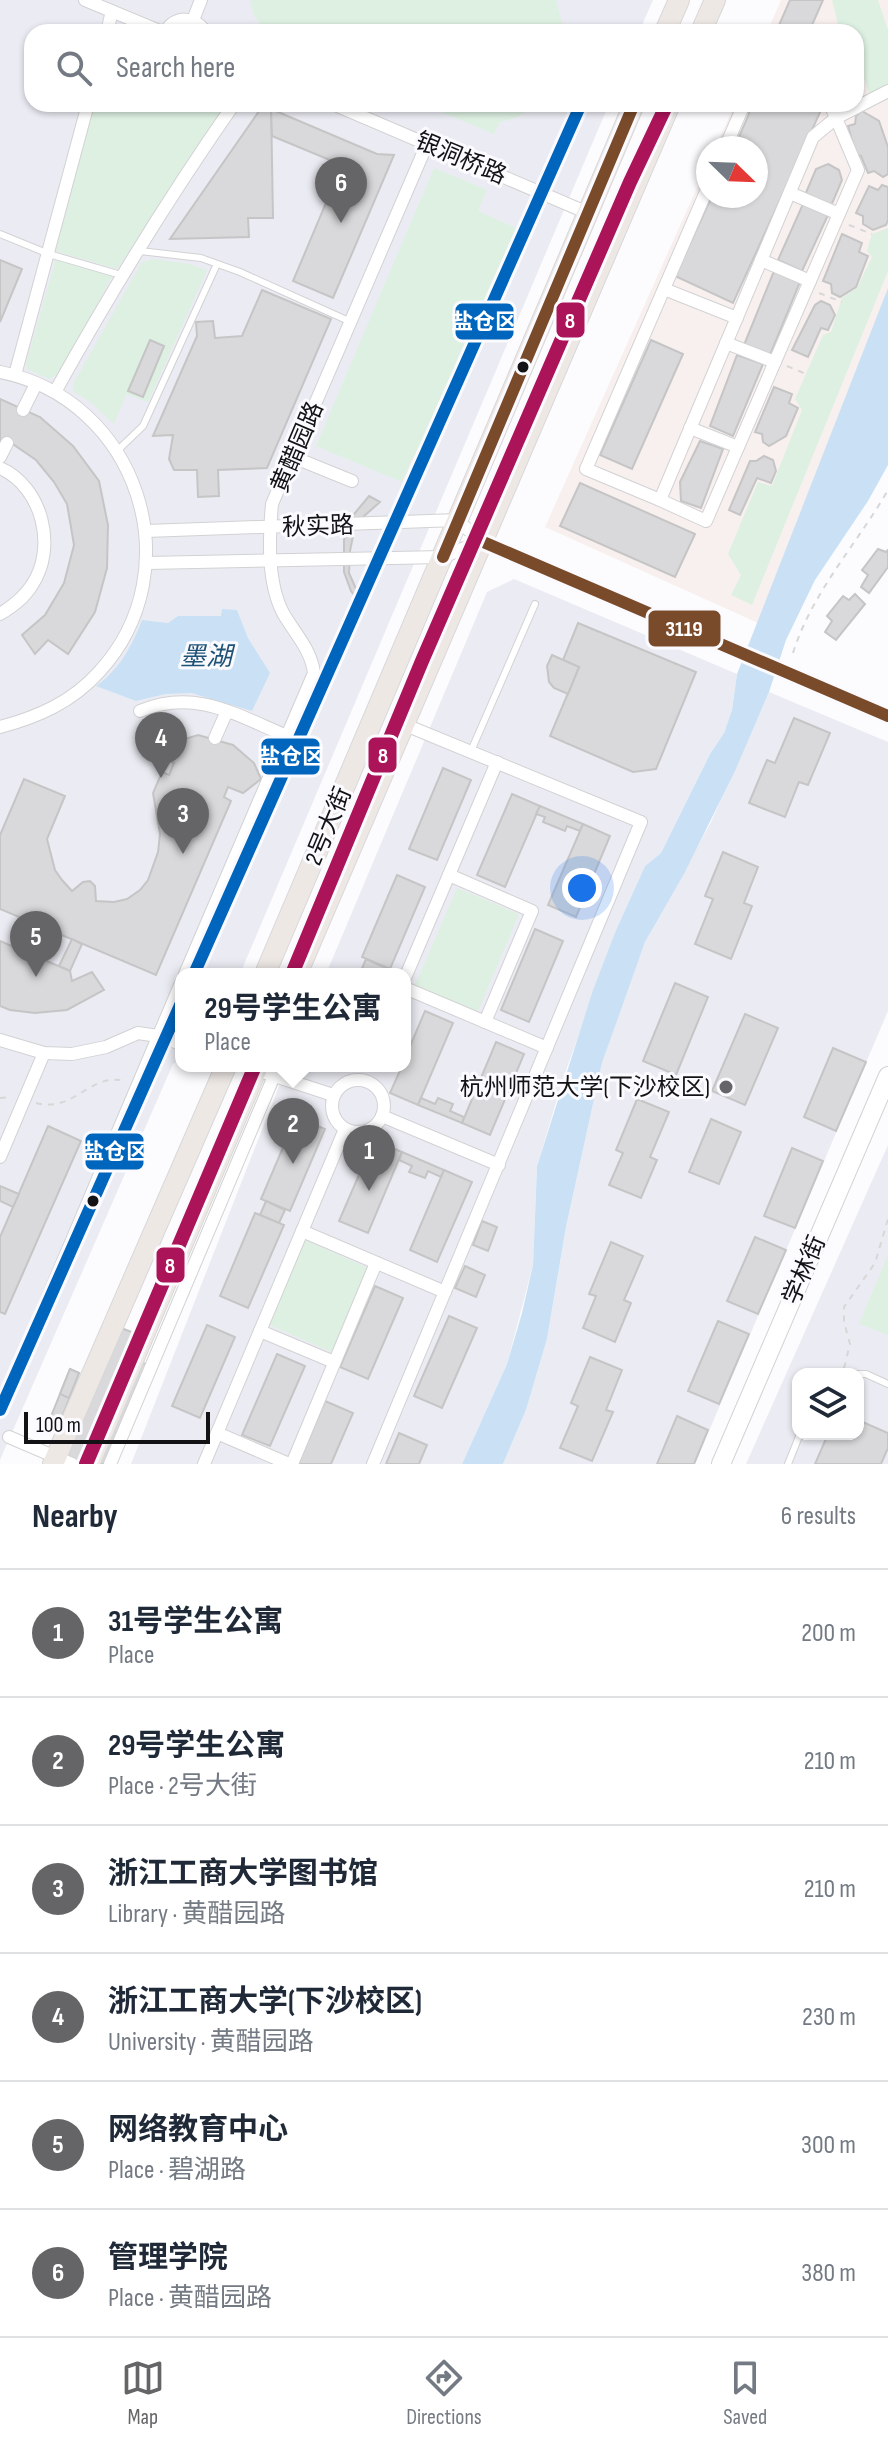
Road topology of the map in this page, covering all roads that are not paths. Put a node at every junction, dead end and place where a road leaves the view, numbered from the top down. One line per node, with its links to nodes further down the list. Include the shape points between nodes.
1 (85, 0): 5 (street)
2 (201, 0): 6 (street)
3 (679, 0): 11 (main road)
4 (715, 0): 12 (main road)
5 (112, 11): 7 (street); 8 (street)
6 (193, 20): 9 (street); 10 (street)
7 (109, 24)
8 (144, 24)
9 (172, 24)
10 (197, 24)
11 (668, 24)
12 (704, 24)
13 (888, 91): 14 (street)
14 (864, 103)
15 (86, 112): 32 (street)
16 (229, 112): 31 (street)
17 (352, 112): 25 (street, 银洞桥路)
18 (631, 112): 28 (main road, 2号大街)
19 (667, 112): 59 (main road, 2号大街)
20 (741, 112): 24 (street)
21 (833, 112): 23 (street)
22 (848, 112): 23 (street)
23 (836, 118): 26 (street, via 813,137); 29 (street, via 858,170)
24 (730, 136)
25 (427, 144): 28 (street, 银洞桥路); 39 (street, 黄醋园路)
26 (790, 193): 29 (street); 33 (street)
27 (699, 208): 37 (street)
28 (588, 213): 56 (main road, 2号大街)
29 (838, 217): 36 (street)
30 (0, 234): 32 (lane)
31 (137, 251): 34 (lane); 35 (street)
32 (49, 254): 35 (lane); 43 (street)
33 (761, 260): 36 (street); 38 (street)
34 (217, 264): 39 (lane); 50 (lane, via 143,426)
35 (121, 275): 45 (street)
36 (808, 285): 41 (street)
37 (664, 289): 38 (street); 55 (street, via 586,469)
38 (737, 318): 40 (street)
39 (351, 322): 52 (street, 黄醋园路)
40 (726, 343): 41 (street); 47 (street)
41 (775, 362): 49 (street)
42 (0, 372): 43 (street)
43 (15, 375): 44 (street)
44 (36, 384): 45 (street); 46 (street)
45 (55, 392): 50 (street, via 90,417)
46 (23, 410)
47 (690, 428): 49 (street); 55 (street)
48 (7, 443): 51 (street)
49 (738, 447): 55 (street, via 706,521)
50 (118, 450): 58 (street, via 137,489)
51 (0, 457)
52 (293, 457): 54 (street); 57 (street, 黄醋园路, via 272,504)
53 (0, 468): 64 (street, via 25,487 39,509 45,534 43,560 33,584 17,604)
54 (352, 481)
55 (660, 500)
56 (457, 520): 57 (street, 秋实路); 59 (street); 60 (main road, 2号大街)
57 (270, 528): 58 (street, 秋实路); 61 (street, 黄醋园路)
58 (146, 531): 62 (street)
59 (481, 541): 60 (street, 秋实路); 67 (street); 68 (main road, 2号大街)
60 (443, 557): 61 (street, 秋实路); 76 (main road, 2号大街)
61 (269, 560): 62 (street, 秋实路); 70 (street, 黄醋园路, via 282,611 312,658 314,673)
62 (147, 563): 69 (street, via 126,633 99,672 51,709)
63 (535, 604): 72 (lane)
64 (0, 614)
65 (140, 711): 66 (street, via 182,701)
66 (227, 711): 70 (street); 71 (street)
67 (888, 716)
68 (403, 724): 72 (street); 77 (main road, 2号大街)
69 (0, 727)
70 (287, 736): 75 (street, 黄醋园路)
71 (215, 738)
72 (471, 751): 73 (street)
73 (497, 762): 74 (street); 85 (street, via 641,822)
74 (449, 875): 78 (street); 81 (street, via 532,911)
75 (188, 968)
76 (268, 968)
77 (300, 968)
78 (409, 968)
79 (411, 991): 81 (street)
80 (175, 997): 82 (street)
81 (485, 1022): 85 (street)
82 (158, 1036): 84 (street); 86 (street, via 138,1033 106,1047); 106 (street)
83 (0, 1040): 86 (street)
84 (175, 1042)
85 (547, 1048): 98 (street)
86 (44, 1053): 97 (street)
87 (223, 1072): 110 (main road)
88 (257, 1072): 111 (main road)
89 (257, 1072): 112 (street)
90 (264, 1072): 94 (street)
91 (365, 1072): 93 (street)
92 (888, 1076): 116 (main road, 学林街)
93 (362, 1079): 94 (street, via 345,1082); 95 (street, via 382,1095)
94 (333, 1095): 96 (street, via 332,1113)
95 (382, 1116): 96 (street, via 367,1131); 98 (street)
96 (345, 1129): 99 (street)
97 (0, 1158)
98 (499, 1165): 101 (street)
99 (302, 1231): 100 (street); 102 (street)
100 (376, 1263): 101 (street); 103 (street)
101 (445, 1292): 115 (street)
102 (260, 1331): 103 (street); 107 (street)
103 (334, 1362): 114 (street)
104 (864, 1374): 105 (lane)
105 (888, 1384)
106 (0, 1410)
107 (217, 1433): 113 (street); 114 (street)
108 (5, 1435): 110 (street)
109 (798, 1440): 117 (lane)
110 (60, 1462)
111 (89, 1464)
112 (110, 1464)
113 (204, 1464)
114 (290, 1464)
115 (373, 1464)
116 (721, 1464)
117 (788, 1464)

